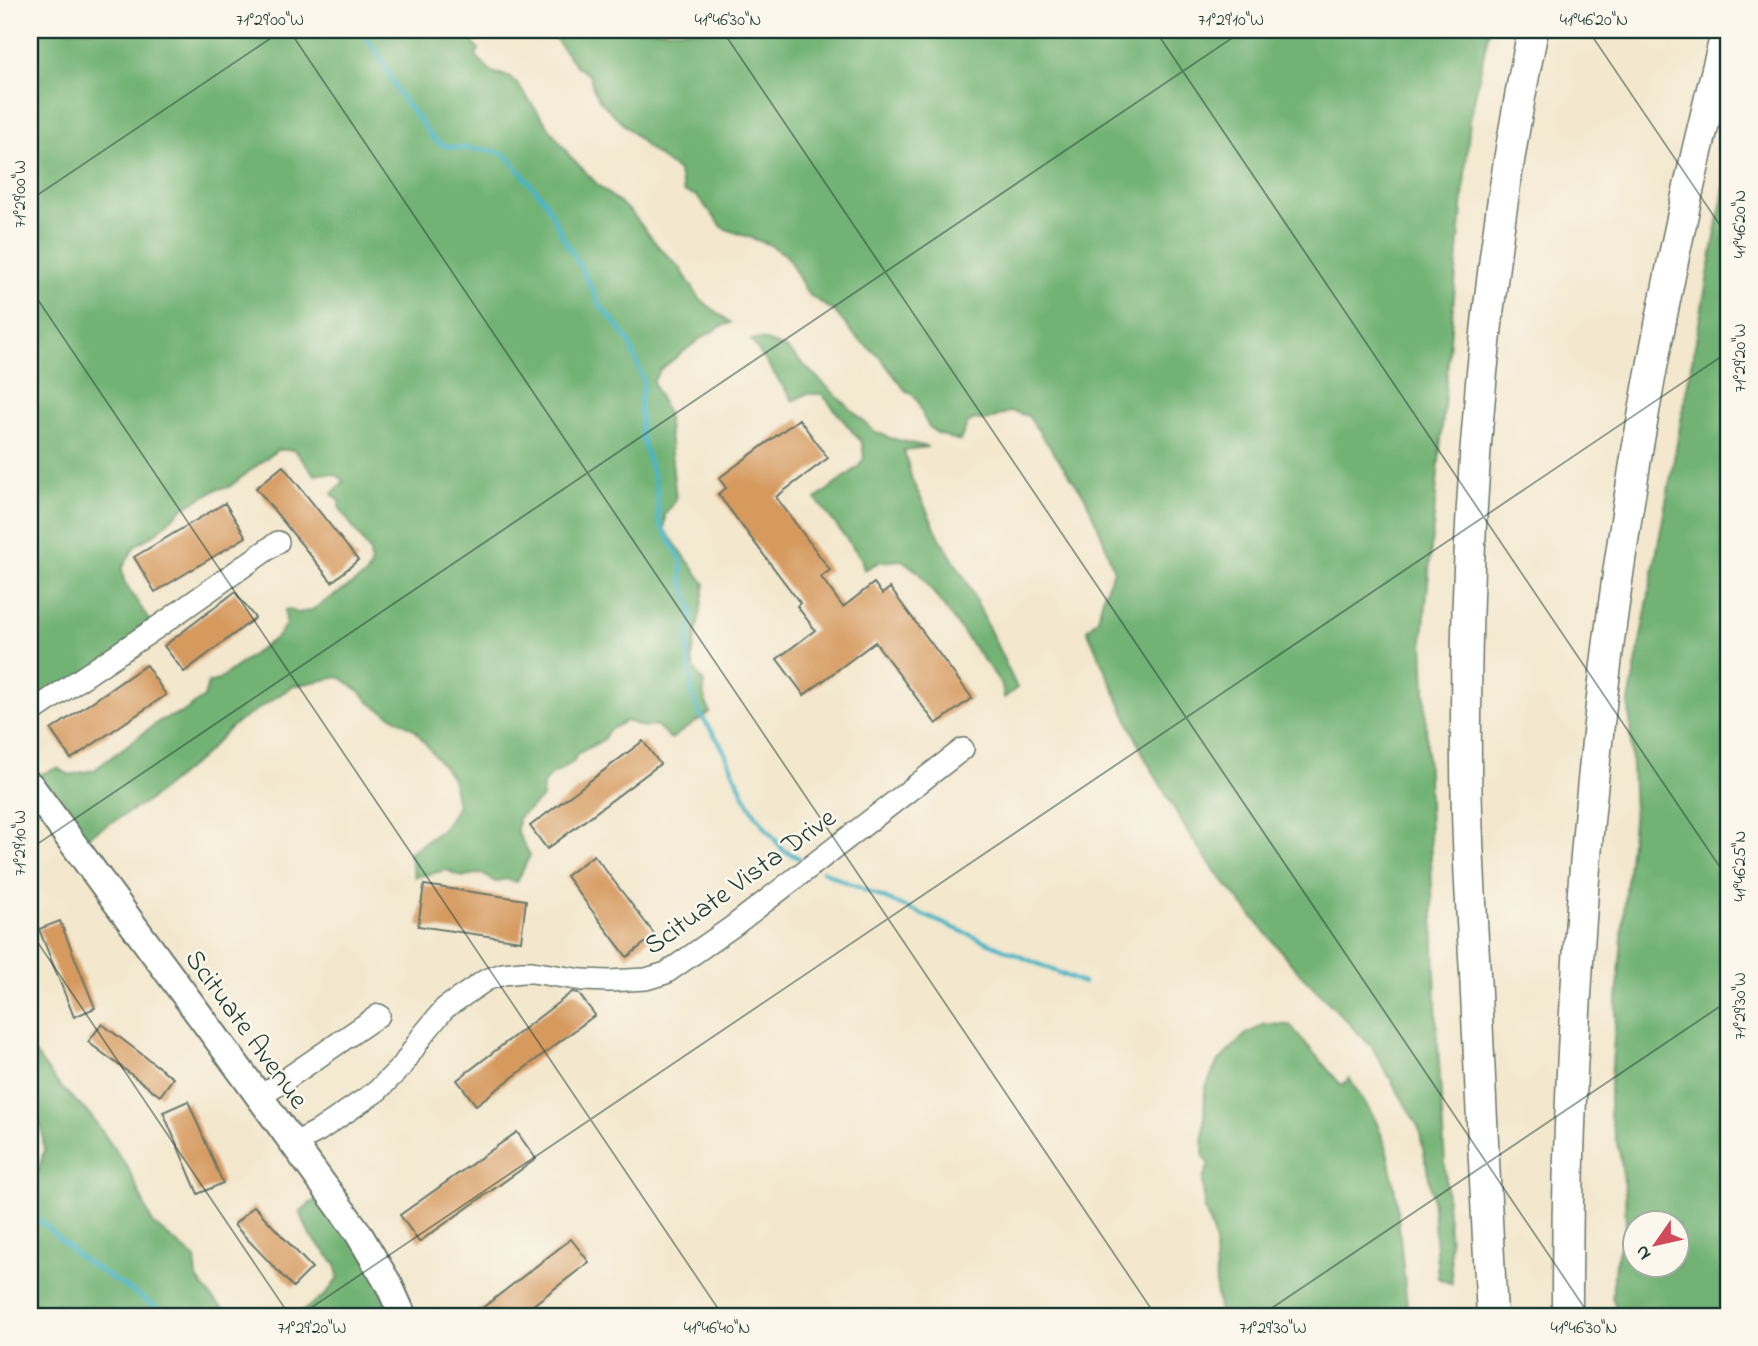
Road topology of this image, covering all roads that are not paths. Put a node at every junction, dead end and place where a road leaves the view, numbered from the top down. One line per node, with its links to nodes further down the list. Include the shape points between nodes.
1 (1533, 30): 11 (highway, via 1486,324 1468,586 1467,791)
2 (1727, 30): 12 (highway, via 1660,328 1606,661 1576,978)
3 (278, 542): 4 (street)
4 (30, 712)
5 (963, 748): 9 (street, Scituate Vista Drive, via 666,973 609,981 522,972 486,981 445,1008 403,1065 377,1091)
6 (30, 785): 8 (main road, Scituate Avenue)
7 (379, 1015): 8 (street)
8 (260, 1097): 9 (main road, Scituate Avenue)
9 (293, 1144): 10 (main road, Scituate Avenue, via 357,1231)
10 (403, 1316)
11 (1492, 1316)
12 (1567, 1316)

